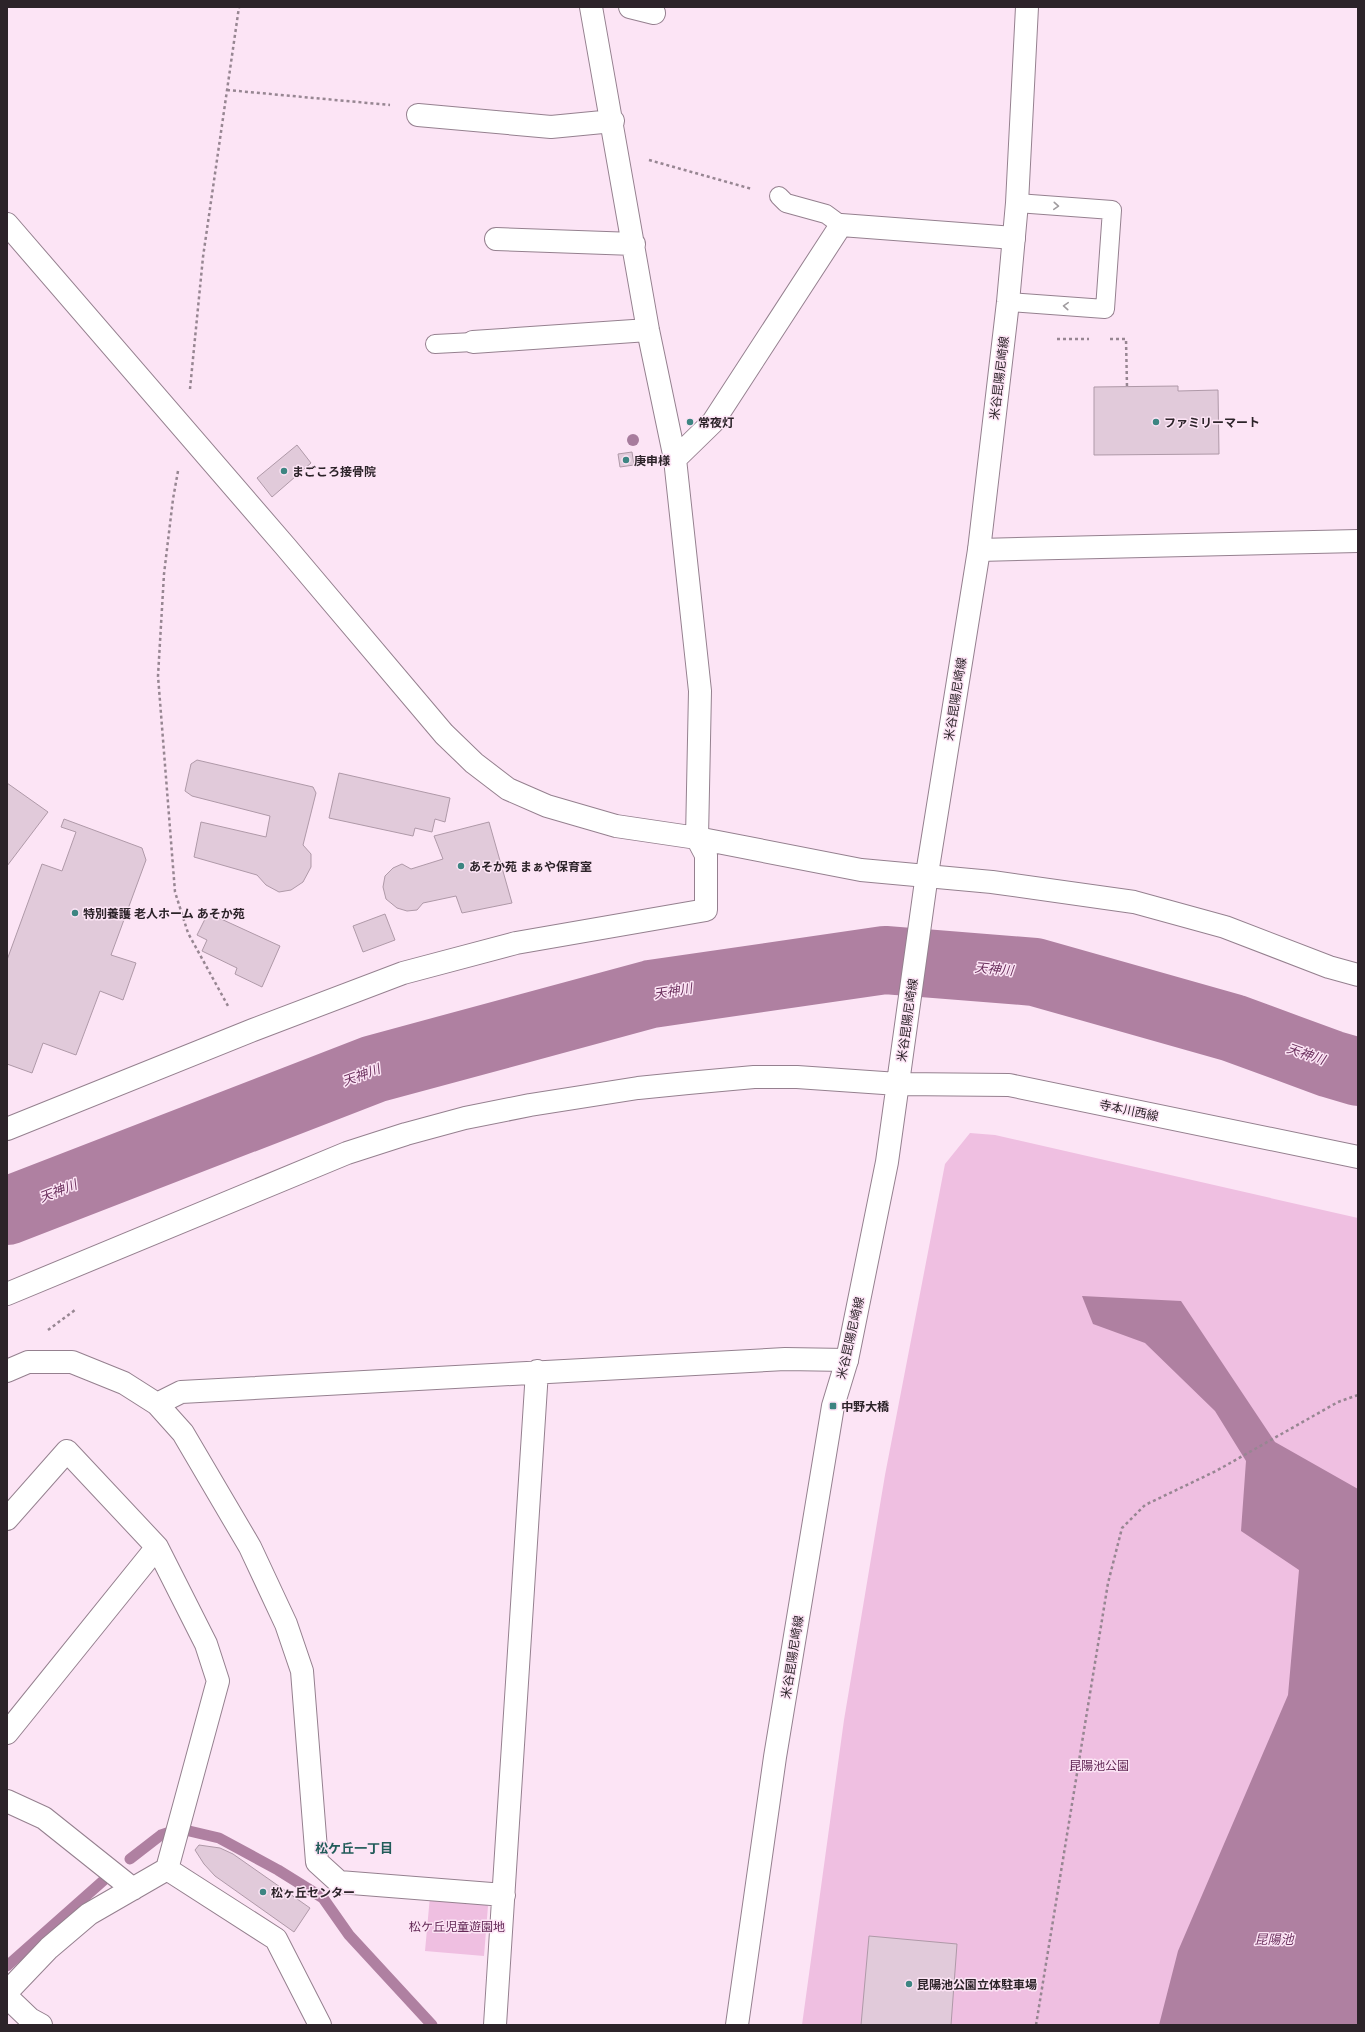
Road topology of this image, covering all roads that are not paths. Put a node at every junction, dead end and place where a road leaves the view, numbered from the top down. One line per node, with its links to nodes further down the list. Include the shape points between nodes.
1 (591, 7): 6 (street)
2 (630, 7): 4 (street)
3 (1027, 7): 8 (street, 米谷昆陽尼崎線)
4 (654, 13)
5 (418, 115): 6 (street, via 551,127)
6 (613, 121): 13 (street)
7 (779, 196): 10 (lane, via 786,203 826,214)
8 (1017, 203): 11 (street, 米谷昆陽尼崎線); 14 (lane, one-way to 14, via 1112,210 1105,309)
9 (7, 224): 21 (street, via 444,734 474,763 508,789 547,806 616,826)
10 (841, 225): 11 (street); 18 (street, via 713,422)
11 (1014, 238): 14 (street, 米谷昆陽尼崎線)
12 (496, 239): 13 (street)
13 (634, 244): 15 (street)
14 (1008, 302): 20 (street, 米谷昆陽尼崎線)
15 (648, 330): 16 (street); 18 (street)
16 (473, 342): 17 (lane)
17 (435, 344)
18 (675, 459): 21 (street, via 700,691)
19 (1358, 541): 20 (street)
20 (980, 550): 22 (street, 米谷昆陽尼崎線)
21 (697, 838): 22 (street, via 861,870); 25 (street, via 706,855 706,910 516,943 403,973)
22 (927, 874): 23 (street, via 1134,902 1225,927 1329,967); 24 (street, 米谷昆陽尼崎線)
23 (1358, 975)
24 (898, 1084): 26 (street, 寺本川西線, via 1009,1085); 27 (street, 寺本川西線, via 797,1077 754,1077 638,1088 465,1118 347,1154); 28 (street, 米谷昆陽尼崎線, via 887,1162)
25 (7, 1129)
26 (1358, 1157)
27 (7, 1294)
28 (847, 1360): 30 (street, via 785,1358); 45 (street, 米谷昆陽尼崎線, via 833,1406 826,1445 775,1758)
29 (7, 1371): 31 (street, via 28,1362 72,1362 124,1383)
30 (537, 1371): 31 (street, via 181,1392); 38 (street)
31 (157, 1404): 38 (street, via 183,1433 217,1488 250,1547 286,1624 302,1671 316,1862 339,1882)
32 (7, 1519): 33 (street, via 67,1451)
33 (157, 1547): 34 (street); 36 (street, via 206,1644 218,1681)
34 (7, 1733)
35 (7, 1801): 37 (street, via 66,1829)
36 (167, 1869): 37 (street); 43 (street, via 276,1939)
37 (133, 1889): 39 (street, via 89,1914 48,1948)
38 (504, 1895): 44 (street)
39 (7, 1992)
40 (7, 1997): 42 (street)
41 (7, 2020): 42 (street)
42 (35, 2022)
43 (320, 2025)
44 (495, 2025)
45 (737, 2025)

